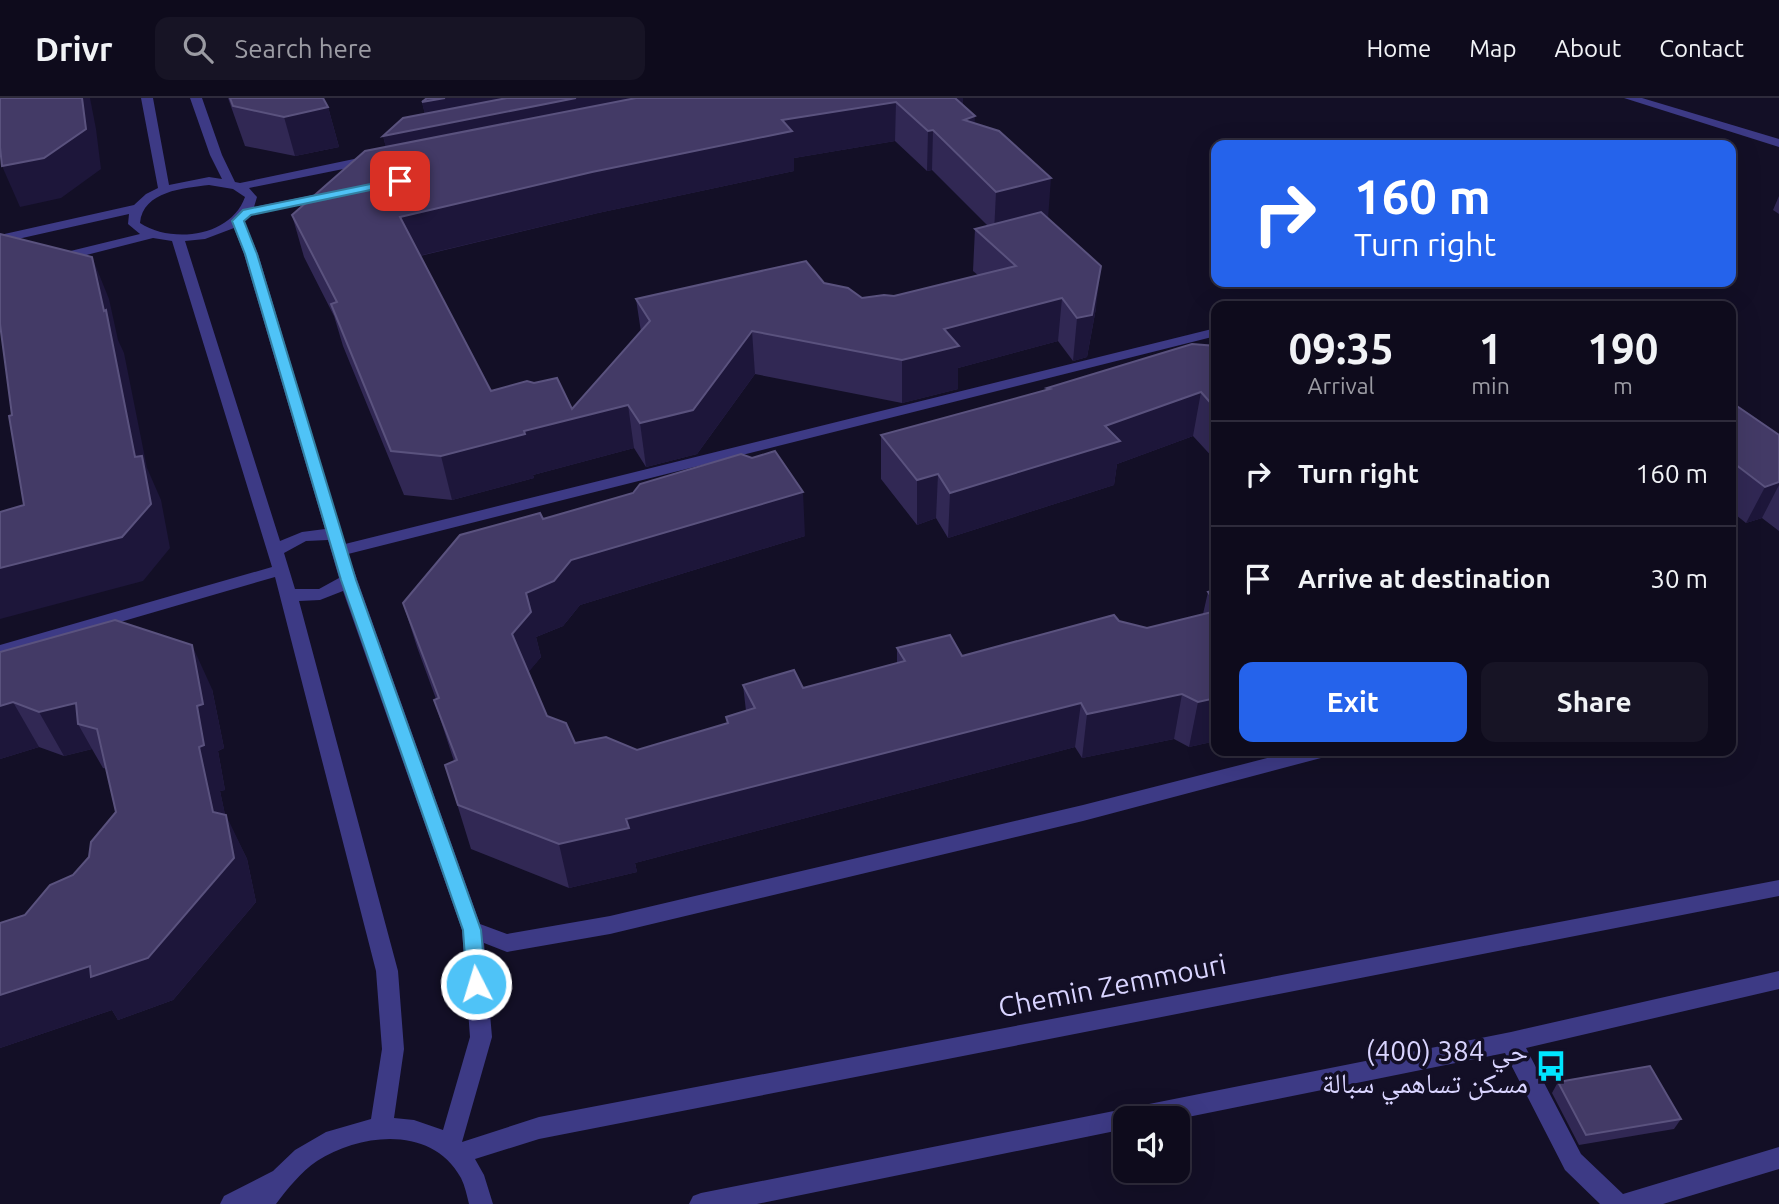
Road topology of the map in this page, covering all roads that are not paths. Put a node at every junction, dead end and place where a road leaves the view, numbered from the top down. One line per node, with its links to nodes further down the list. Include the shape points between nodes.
1 (146, 98): 7 (street)
2 (196, 98): 6 (street, via 216,155)
3 (1630, 98): 4 (street)
4 (1779, 143)
5 (382, 157): 6 (street)
6 (235, 185): 7 (street, via 209,181); 10 (street, via 251,197)
7 (164, 190): 9 (street)
8 (340, 193): 10 (street)
9 (137, 208): 11 (street, via 134,224); 12 (street)
10 (242, 216): 13 (street, via 210,233); 16 (street)
11 (150, 235): 13 (street); 14 (street)
12 (0, 239)
13 (178, 239): 17 (street)
14 (41, 262)
15 (1211, 333): 16 (street)
16 (337, 543): 17 (street, via 308,534 283,545); 18 (street)
17 (277, 561): 19 (street); 20 (street)
18 (348, 580): 19 (street, via 312,596); 23 (street)
19 (288, 593): 28 (street, via 387,971 393,1049)
20 (0, 651)
21 (1302, 756): 23 (street, via 1069,817 610,925 507,943)
22 (1779, 888): 29 (street, Chemin Zemmouri, via 539,1128)
23 (472, 930): 29 (street, via 481,1037)
24 (1779, 980): 25 (street)
25 (1511, 1042): 26 (street); 36 (street, via 1573,1162)
26 (1190, 1106)
27 (1113, 1122): 35 (street)
28 (381, 1127): 29 (street, via 418,1130); 31 (street, via 344,1135 309,1153)
29 (454, 1149): 34 (street, via 474,1175)
30 (1779, 1158): 37 (street)
31 (279, 1179): 32 (street); 33 (street)
32 (232, 1204)
33 (262, 1204)
34 (481, 1204)
35 (701, 1204)
36 (1617, 1204)
37 (1626, 1204)

